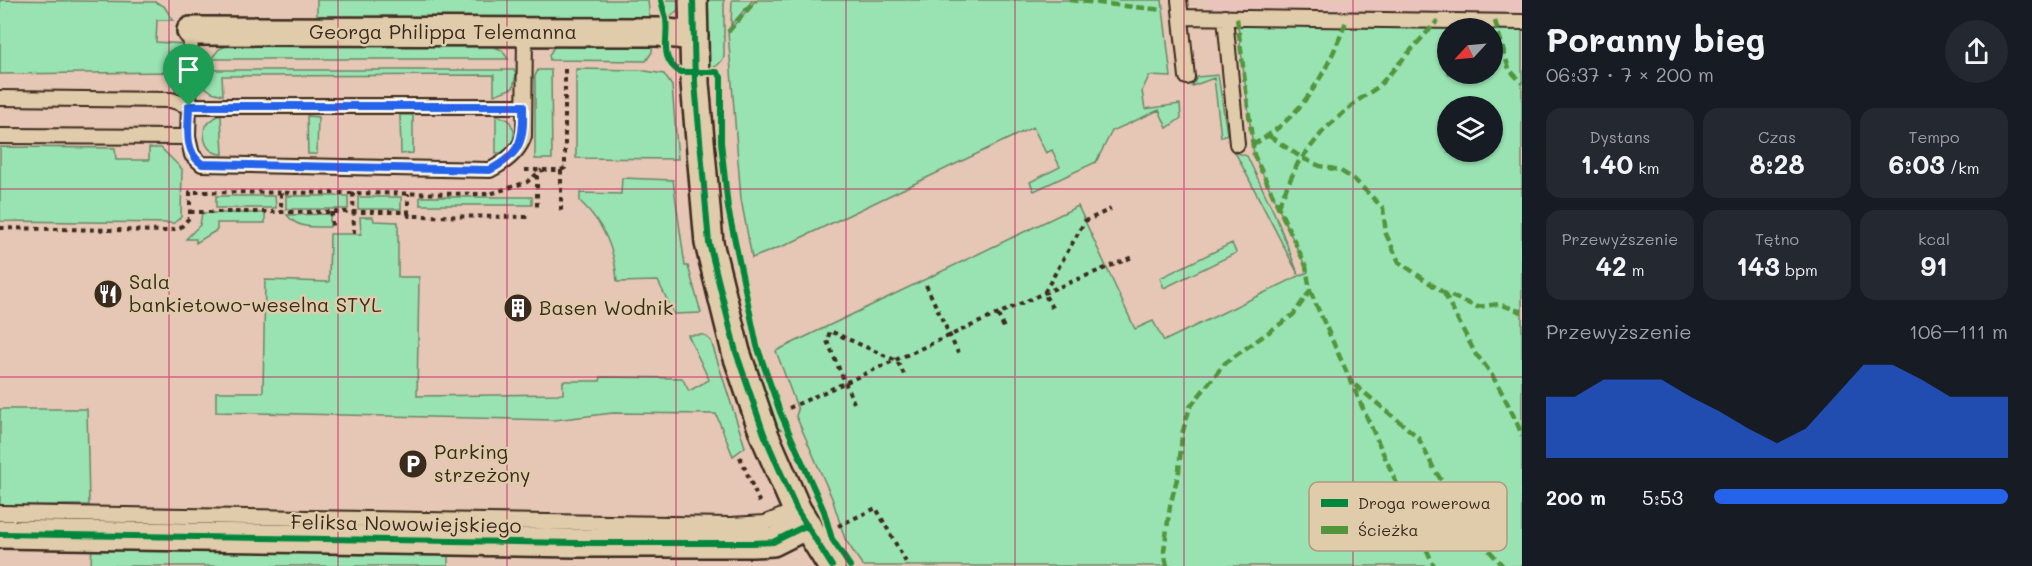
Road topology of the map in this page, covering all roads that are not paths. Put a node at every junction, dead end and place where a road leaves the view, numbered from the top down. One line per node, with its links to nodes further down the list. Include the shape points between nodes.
1 (693, 0): 8 (street)
2 (1179, 0): 3 (lane)
3 (1181, 17): 4 (lane); 9 (lane)
4 (1225, 17): 5 (lane); 15 (lane)
5 (1522, 22)
6 (191, 31): 7 (street, Georga Philippa Telemanna); 11 (lane)
7 (525, 33): 8 (street, Georga Philippa Telemanna, via 657,32); 12 (lane)
8 (694, 36): 17 (street, via 709,243 736,352 764,434)
9 (1187, 77)
10 (0, 98): 11 (lane, via 171,100)
11 (189, 106): 12 (lane); 14 (lane)
12 (523, 106): 14 (lane, via 522,142 490,170 202,164 192,155)
13 (0, 136): 14 (lane)
14 (188, 137)
15 (1237, 144)
16 (0, 513): 17 (lane, Feliksa Nowowiejskiego, via 731,525)
17 (802, 517): 18 (street, Feliksa Nowowiejskiego, via 773,542 753,543); 19 (street)
18 (0, 534)
19 (832, 566)

